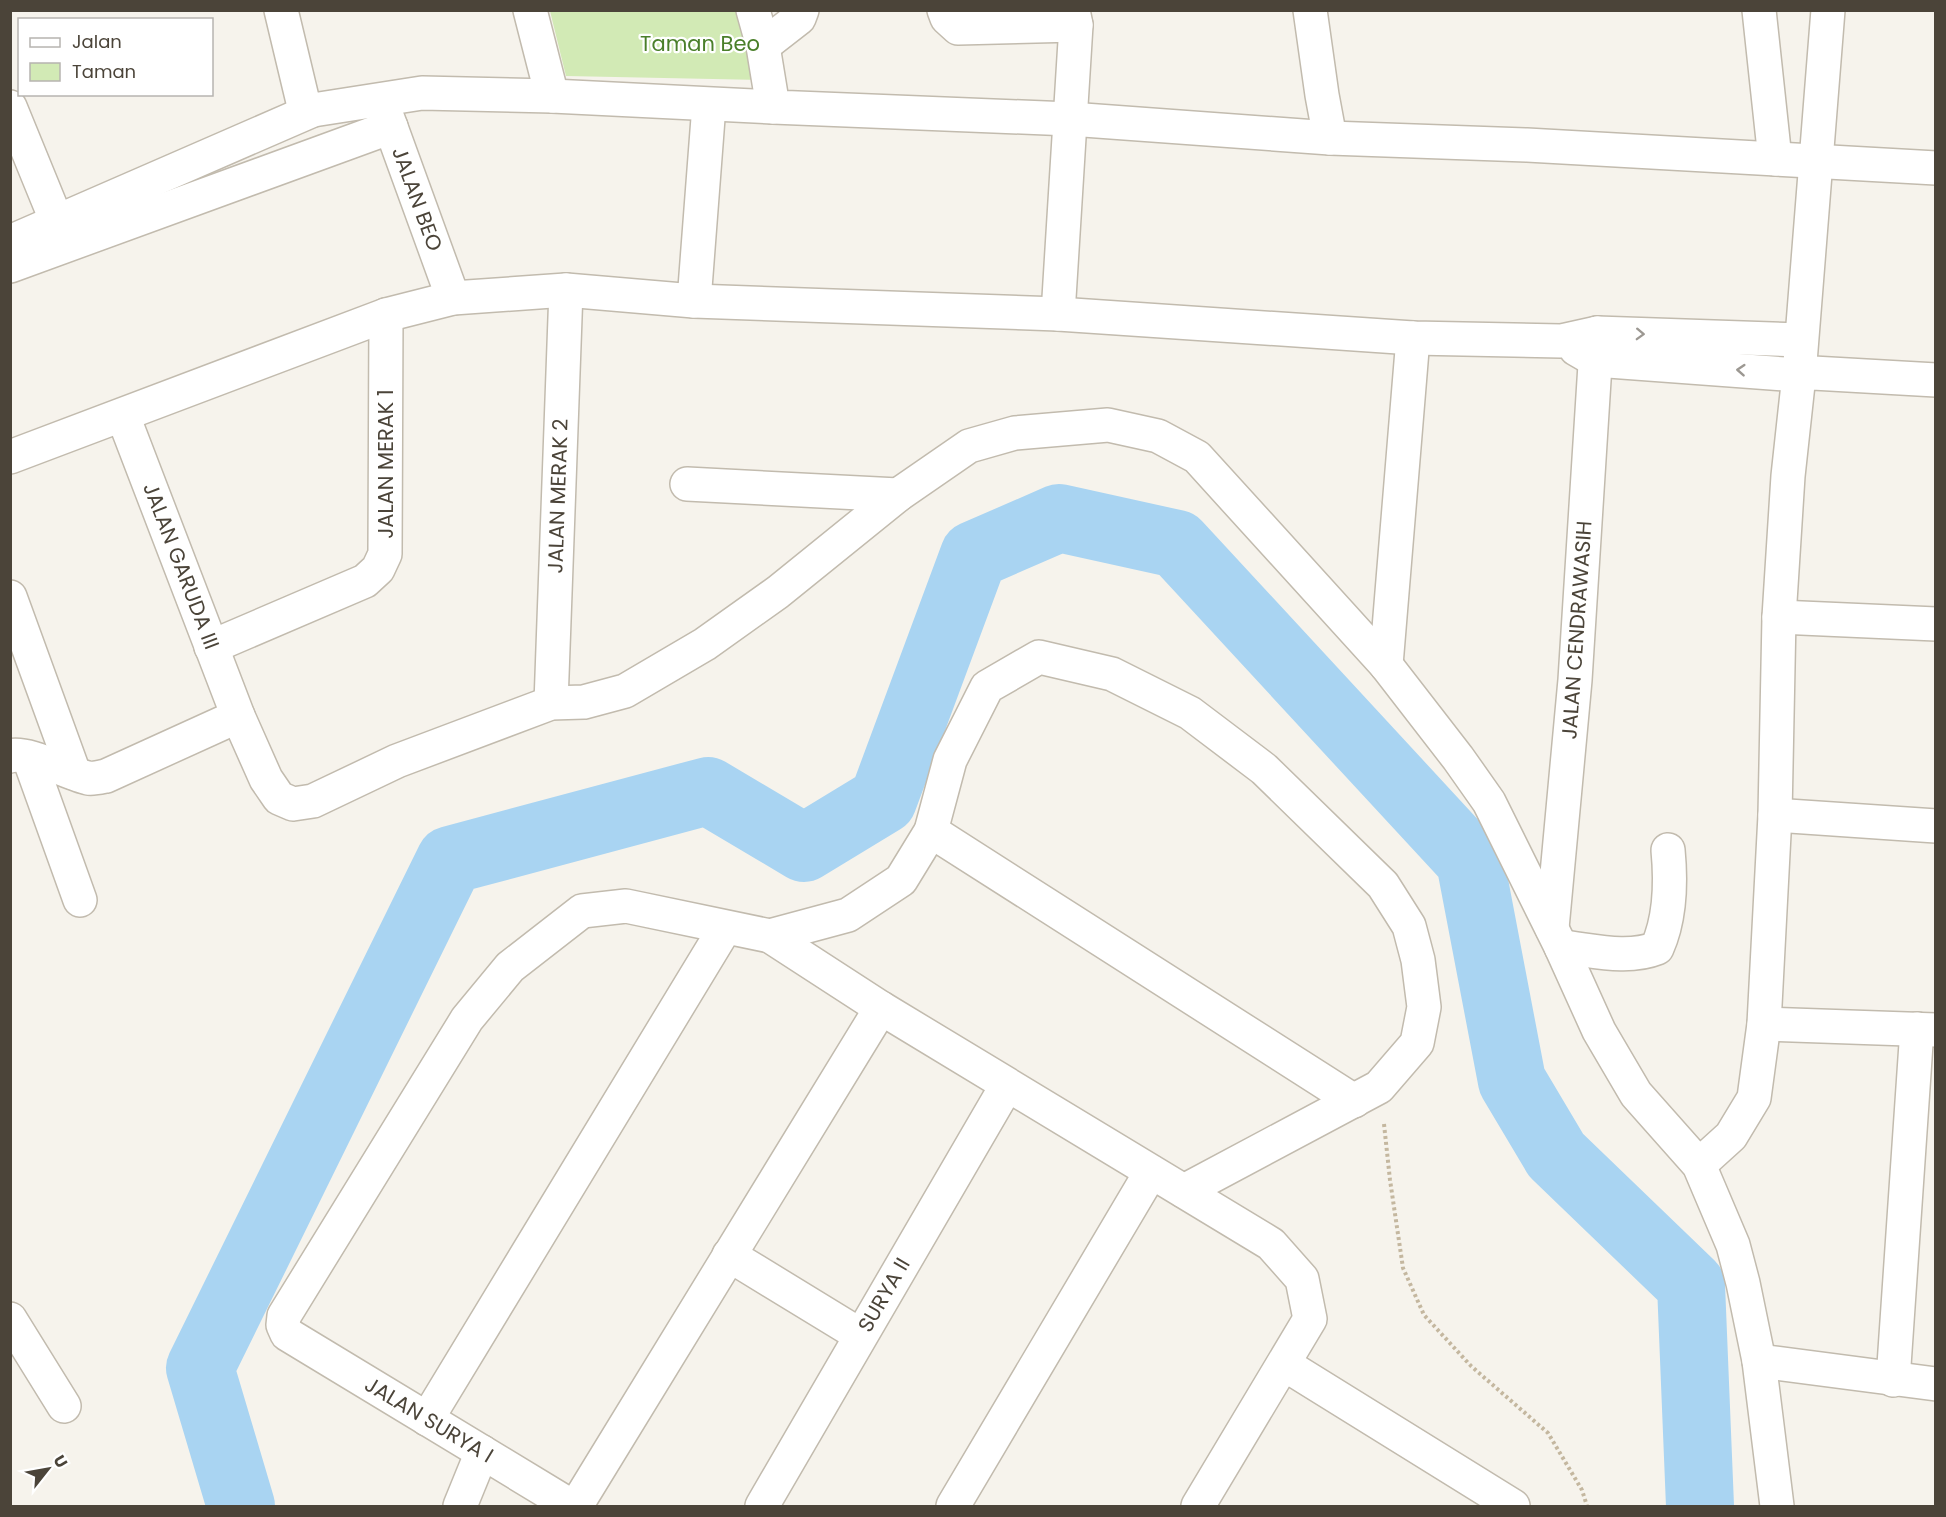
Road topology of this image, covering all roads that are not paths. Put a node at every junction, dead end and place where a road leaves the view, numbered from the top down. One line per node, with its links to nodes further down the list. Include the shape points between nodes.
1 (281, 10): 15 (street, via 303,102)
2 (530, 10): 11 (street)
3 (753, 10): 10 (street)
4 (802, 10): 10 (street, via 798,18)
5 (944, 10): 9 (street, via 958,28)
6 (1310, 10): 18 (street)
7 (1759, 10): 19 (street)
8 (1828, 10): 20 (street)
9 (1075, 18): 17 (street)
10 (763, 46): 14 (street)
11 (552, 96): 12 (street); 16 (street, via 422,93)
12 (709, 105): 14 (street); 27 (street)
13 (10, 107): 22 (street)
14 (773, 107): 17 (street)
15 (313, 110): 16 (street); 22 (street)
16 (386, 114): 24 (street); 26 (street, JALAN BEO)
17 (1070, 119): 18 (street); 28 (street)
18 (1330, 138): 19 (street)
19 (1775, 159): 20 (street)
20 (1817, 161): 21 (street); 31 (street)
21 (1935, 168)
22 (57, 222): 23 (street)
23 (10, 242)
24 (10, 267)
25 (566, 290): 26 (street); 27 (street); 44 (street, JALAN MERAK 2)
26 (453, 298): 29 (street)
27 (694, 301): 28 (street)
28 (1058, 314): 30 (street)
29 (386, 315): 35 (street); 42 (street, JALAN MERAK 1, via 385,554 378,569 365,581)
30 (1413, 338): 32 (street, via 1561,341); 43 (street)
31 (1801, 340): 32 (street, one-way to 31); 33 (street)
32 (1596, 346): 33 (street, one-way to 32); 55 (street, JALAN CENDRAWASIH)
33 (1799, 375): 34 (street); 40 (street)
34 (1935, 380)
35 (123, 416): 36 (street); 42 (street, JALAN GARUDA III)
36 (10, 457)
37 (687, 484): 38 (street)
38 (898, 495): 43 (street, JALAN GARUDA III, via 969,446 1015,433 1108,425 1158,436 1197,457); 44 (street, JALAN GARUDA III, via 778,592 705,644 626,691 584,702)
39 (10, 597): 47 (street)
40 (1779, 616): 41 (street); 48 (street)
41 (1935, 624)
42 (211, 647): 45 (street, JALAN GARUDA III)
43 (1386, 665): 55 (street, JALAN GARUDA III, via 1489,802)
44 (551, 703): 45 (street, JALAN GARUDA III, via 397,761 313,801 293,804 279,798 266,779)
45 (238, 716): 47 (street, via 106,776 90,779)
46 (20, 757): 47 (street); 52 (street)
47 (74, 773)
48 (1775, 814): 49 (street); 57 (street)
49 (1935, 826)
50 (931, 831): 54 (street, via 901,880 849,915); 60 (street); 60 (street, via 950,760 987,687 1039,657 1112,674 1190,713 1264,770 1383,885 1409,926 1424,1007 1417,1043)
51 (1668, 850): 55 (street, via 1670,873 1664,933 1657,948 1627,954)
52 (80, 900)
53 (724, 928): 54 (street); 72 (street); 72 (street, JALAN SURYA I, via 626,906 582,911 510,967 468,1019 284,1316 287,1334)
54 (770, 936): 56 (street)
55 (1556, 938): 61 (street, JALAN GARUDA III, via 1599,1031 1636,1094)
56 (881, 1008): 59 (street); 64 (street)
57 (1764, 1024): 58 (street); 61 (street, via 1754,1098 1731,1136)
58 (1926, 1030): 69 (street)
59 (1007, 1085): 62 (street); 66 (street, SURYA II)
60 (1366, 1094): 63 (street)
61 (1699, 1165): 67 (street, JALAN GARUDA III, via 1733,1245)
62 (1151, 1172): 63 (street); 78 (street)
63 (1184, 1191): 68 (street, via 1271,1244 1302,1279 1310,1319)
64 (729, 1255): 66 (street); 76 (street)
65 (10, 1319): 71 (street)
66 (860, 1335): 77 (street, SURYA II)
67 (1760, 1361): 69 (street); 81 (street, JALAN GARUDA III)
68 (1284, 1364): 79 (street); 80 (street)
69 (1893, 1380): 70 (street)
70 (1935, 1384)
71 (64, 1406)
72 (427, 1419): 73 (street, JALAN SURYA I)
73 (482, 1452): 74 (street); 75 (street, JALAN SURYA I)
74 (460, 1506)
75 (571, 1506)
76 (576, 1506)
77 (762, 1506)
78 (953, 1506)
79 (1198, 1506)
80 (1513, 1506)
81 (1777, 1506)

